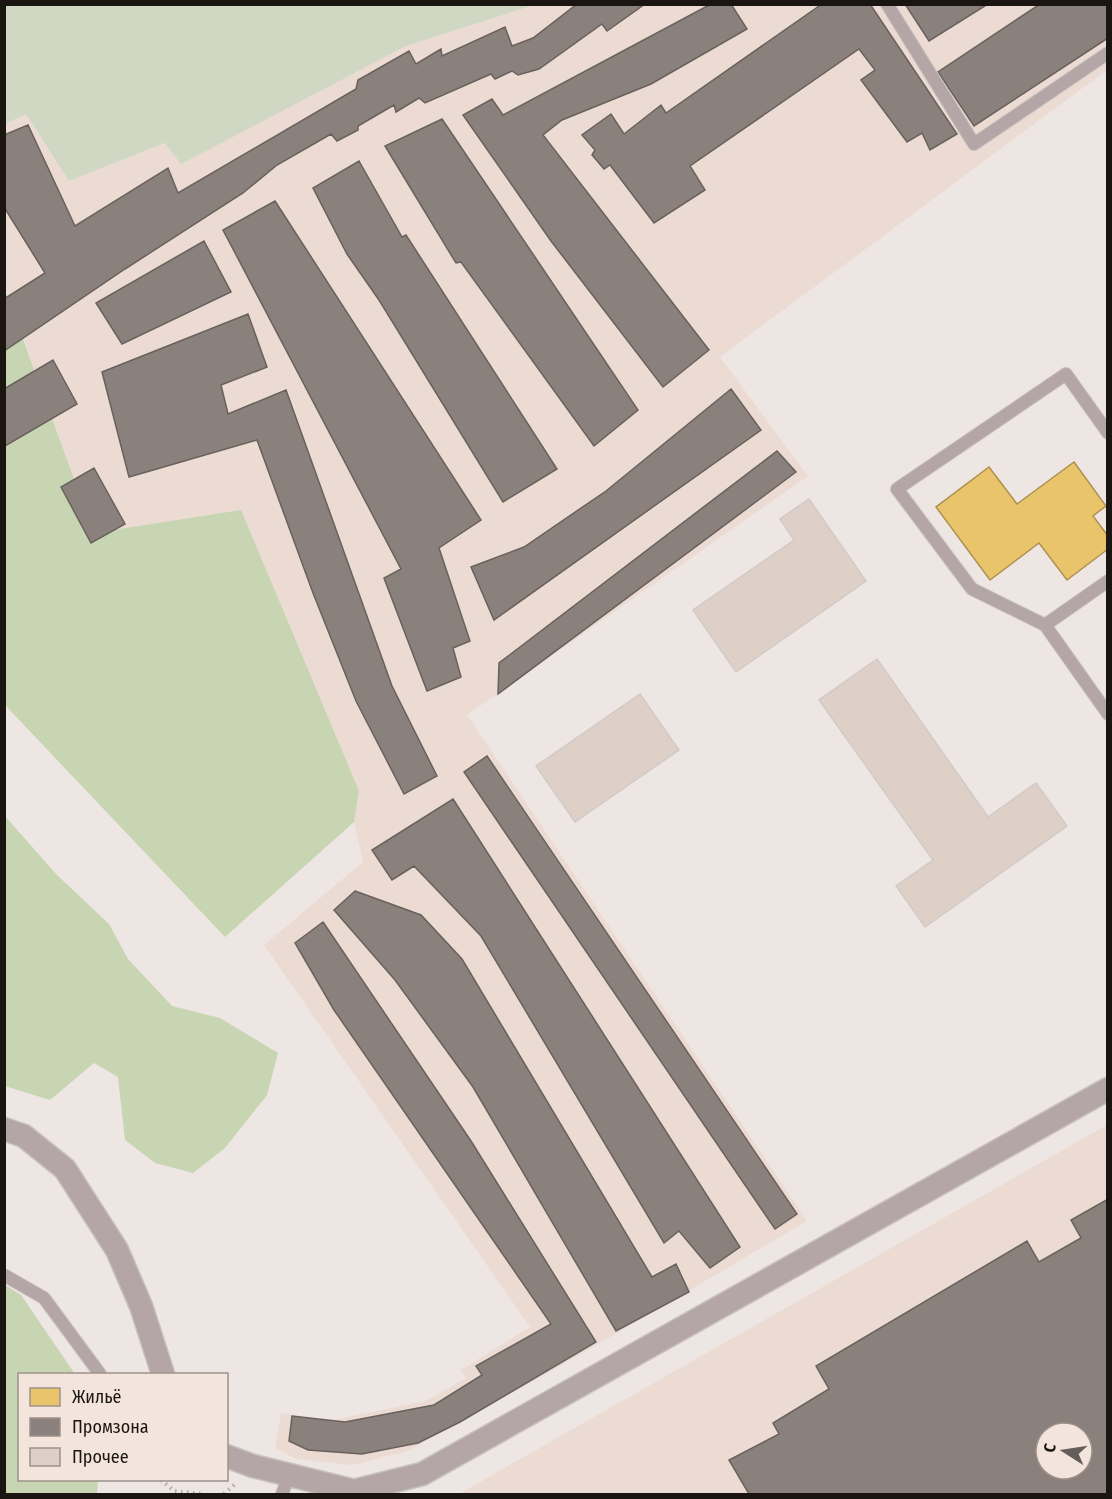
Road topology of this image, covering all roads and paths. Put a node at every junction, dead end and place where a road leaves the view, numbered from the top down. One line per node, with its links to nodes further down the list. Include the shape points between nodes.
1 (887, 4): 2 (lane, via 974,144)
2 (1107, 53)
3 (1107, 433): 5 (lane, via 1066,374 897,489 972,589)
4 (1107, 581): 5 (lane)
5 (1045, 625): 6 (lane)
6 (1107, 714)
7 (1107, 1089): 14 (street, via 422,1474 354,1491)
8 (4, 1129): 11 (street, via 24,1136 65,1169 117,1250 141,1306)
9 (4, 1275): 10 (lane, via 44,1298)
10 (99, 1373)
11 (163, 1373)
12 (228, 1457): 14 (street)
13 (163, 1481): 15 (path, via 174,1491)
14 (286, 1485)
15 (203, 1494)

